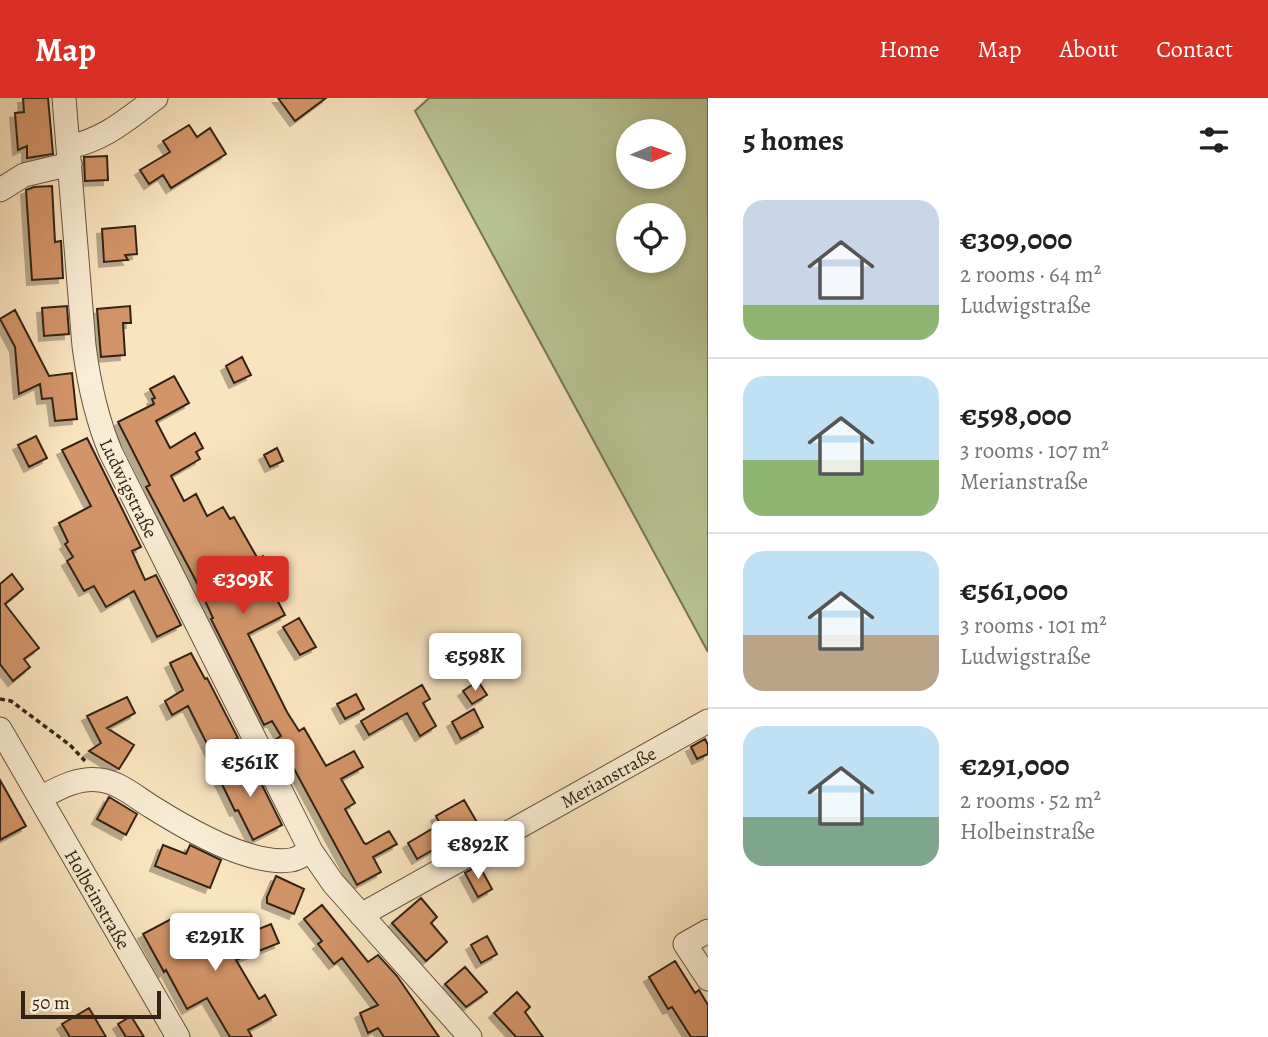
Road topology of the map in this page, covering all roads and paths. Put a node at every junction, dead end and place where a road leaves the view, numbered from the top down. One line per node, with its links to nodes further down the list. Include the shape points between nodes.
1 (64, 98): 3 (street, Ludwigstraße)
2 (156, 98): 3 (street)
3 (69, 155): 4 (street); 10 (street, Ludwigstraße, via 84,346 97,421)
4 (0, 190)
5 (0, 699): 8 (path, via 11,701 70,745)
6 (708, 721): 11 (street, Merianstraße)
7 (0, 729): 9 (street, Holbeinstraße)
8 (99, 779): 9 (street, via 62,786); 10 (street, via 205,836 261,859 294,860)
9 (40, 798): 14 (street, Holbeinstraße)
10 (311, 851): 11 (street, Ludwigstraße)
11 (361, 915): 15 (street, Ludwigstraße)
12 (708, 931): 13 (street, via 685,944)
13 (708, 979)
14 (178, 1037)
15 (470, 1037)

